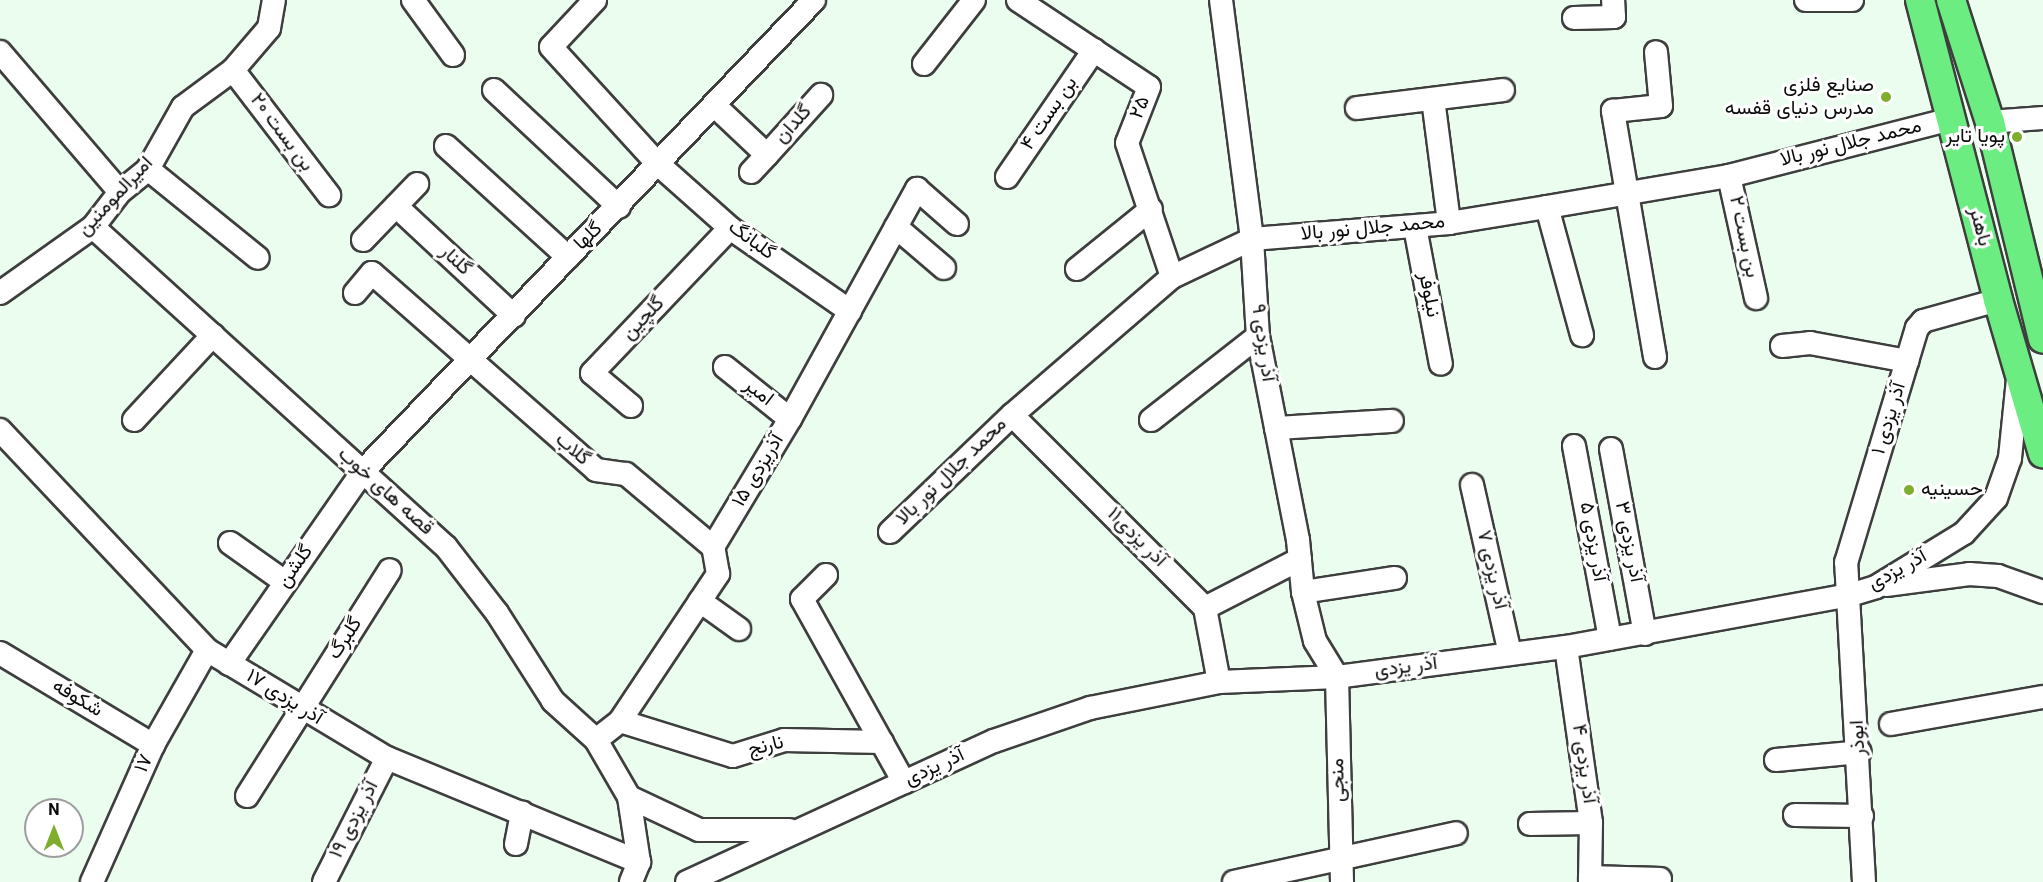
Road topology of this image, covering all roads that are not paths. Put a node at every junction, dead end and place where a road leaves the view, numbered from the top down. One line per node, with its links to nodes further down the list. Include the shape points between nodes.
1 (274, 0): 19 (street, امیرالمومنین, via 269,28)
2 (413, 0): 17 (street)
3 (595, 0): 31 (street, گلبانگ, via 551,46)
4 (814, 0): 24 (street, گلها)
5 (974, 0): 18 (street)
6 (1018, 0): 14 (street, ۲۵)
7 (1221, 0): 50 (street, آذر یزدی ۹)
8 (1613, 0): 13 (street, via 1614,16)
9 (1806, 0): 10 (street)
10 (1852, 0)
11 (1920, 0): 26 (main road, باهنر)
12 (1952, 0): 28 (main road, باهنر)
13 (1574, 18)
14 (1094, 50): 35 (street, بن بست ۴); 43 (street, ۲۵, via 1149,87 1126,143)
15 (0, 52): 37 (street)
16 (1656, 52): 38 (street, via 1662,106 1613,111)
17 (453, 55)
18 (924, 64)
19 (233, 70): 32 (street, امیرالمومنین, via 183,107); 39 (street, بن بست ۲۰)
20 (494, 90): 41 (street)
21 (1503, 90): 23 (street)
22 (821, 95): 30 (street, گلدان)
23 (1433, 99): 25 (street); 44 (street)
24 (716, 106): 30 (street, گلدان); 31 (street, گلها)
25 (1357, 108)
26 (1951, 118): 34 (street, محمد جلال نور بالا); 60 (main road, باهنر)
27 (2043, 118): 28 (street)
28 (1990, 122): 63 (main road, باهنر)
29 (446, 146): 52 (street)
30 (767, 155): 33 (street, گلدان)
31 (658, 164): 41 (street, گلها); 49 (street, گلبانگ)
32 (148, 169): 37 (street, امیرالمومنین); 53 (street)
33 (751, 172)
34 (1729, 176): 38 (street, محمد جلال نور بالا); 59 (street, بن بست ۲)
35 (1007, 177)
36 (417, 184): 40 (street)
37 (120, 192): 46 (street, امیرالمومنین)
38 (1628, 192): 42 (street, محمد جلال نور بالا); 68 (street)
39 (328, 195)
40 (396, 206): 51 (street); 62 (street, گلنار)
41 (619, 207): 52 (street, گلها)
42 (1547, 207): 44 (street, محمد جلال نور بالا); 65 (street)
43 (1151, 209): 55 (street); 56 (street, ۲۵)
44 (1449, 223): 48 (street, محمد جلال نور بالا)
45 (957, 224): 47 (street, ۱۵ آذریزدی, via 917,189)
46 (93, 227): 57 (street, امیرالمومنین); 64 (street, قصه های خوب)
47 (896, 227): 54 (street); 61 (street, ۱۵ آذریزدی)
48 (1415, 227): 50 (street, محمد جلال نور بالا); 71 (street, نیلوفر)
49 (730, 228): 61 (street, گلبانگ); 74 (street, گلچین, via 592,373)
50 (1252, 239): 56 (street, محمد جلال نور بالا); 66 (street, آذر یزدی ۹)
51 (363, 240)
52 (568, 257): 62 (street, گلها)
53 (258, 258)
54 (944, 268)
55 (1077, 269)
56 (1172, 277): 75 (street, محمد جلال نور بالا)
57 (0, 293)
58 (355, 293): 69 (street, گلاب, via 372,273)
59 (1756, 298)
60 (1998, 300): 70 (street, آذر یزدی ۱, via 1923,321); 73 (main road, باهنر)
61 (850, 311): 76 (street, ۱۵ آذریزدی)
62 (514, 316): 69 (street, گلها)
63 (2042, 328)
64 (213, 335): 77 (street); 85 (street, قصه های خوب)
65 (1582, 335)
66 (1258, 336): 78 (street); 80 (street, آذر یزدی ۹)
67 (1782, 346): 70 (street, via 1819,344)
68 (1654, 357)
69 (466, 358): 85 (street, گلها); 89 (street, گلاب, via 596,470 626,474)
70 (1907, 361): 98 (street, آذر یزدی ۱, via 1846,563)
71 (1441, 364)
72 (725, 367): 76 (street, امیر)
73 (2019, 370): 84 (main road, باهنر); 95 (street, آذر یزدی, via 2010,458 1996,498 1964,533)
74 (631, 405)
75 (1012, 415): 87 (street, محمد جلال نور بالا); 100 (street, آذر یزدی۱۱)
76 (790, 419): 89 (street, ۱۵ آذریزدی)
77 (134, 420)
78 (1151, 420)
79 (1392, 421): 80 (street)
80 (1276, 429): 90 (street, آذر یزدی ۹)
81 (0, 430): 105 (street, آذر یزدی ۱۷)
82 (1574, 446): 103 (street, آذر یزدی ۵)
83 (1611, 449): 102 (street, آذر یزدی ۳)
84 (2043, 453)
85 (363, 471): 94 (street, گلشن); 115 (street, قصه های خوب, via 446,547 497,614 553,701)
86 (1472, 485): 107 (street, آذر یزدی ۷)
87 (890, 532)
88 (230, 543): 94 (street)
89 (713, 547): 99 (street, via 718,574)
90 (1300, 559): 96 (street, آذر یزدی ۹); 100 (street)
91 (390, 570): 112 (street, گلبرگ)
92 (826, 575): 116 (street, via 802,599)
93 (1395, 578): 96 (street)
94 (285, 582): 108 (street, گلشن)
95 (1876, 586): 97 (street, via 1969,574 1998,576); 98 (street, آذر یزدی)
96 (1304, 592): 109 (street, آذر یزدی ۹, via 1315,641)
97 (2043, 592)
98 (1850, 595): 102 (street, آذر یزدی); 118 (street, ابوذر)
99 (700, 601): 101 (street); 113 (street)
100 (1205, 608): 110 (street)
101 (739, 629)
102 (1646, 634): 103 (street, آذر یزدی)
103 (1610, 639): 104 (street, آذر یزدی)
104 (1566, 646): 107 (street, آذر یزدی); 127 (street, ۴ آذر یزدی)
105 (207, 650): 108 (street, آذر یزدی ۱۷); 117 (street, ۱۷)
106 (0, 653): 117 (street, شکوفه)
107 (1510, 654): 109 (street, آذر یزدی)
108 (229, 664): 112 (street, آذر یزدی ۱۷)
109 (1337, 677): 110 (street, آذر یزدی); 133 (street, منجی)
110 (1219, 682): 121 (street, آذر یزدی, via 1090,708 994,741)
111 (2043, 697): 114 (street)
112 (302, 708): 119 (street, آذر یزدی ۱۷); 122 (street, گلبرگ)
113 (620, 721): 115 (street); 116 (street, نارنج, via 733,756 784,740)
114 (1891, 724)
115 (596, 740): 123 (street, قصه های خوب)
116 (882, 741): 121 (street)
117 (153, 745): 137 (street, ۱۷)
118 (1860, 752): 120 (street); 126 (street, ابوذر)
119 (387, 758): 124 (street, آذر یزدی ۱۷); 138 (street, آذر یزدی ۱۹)
120 (1776, 760)
121 (904, 782): 129 (street, آذر یزدی)
122 (247, 796)
123 (629, 797): 129 (street, via 699,830); 134 (street, قصه های خوب)
124 (522, 813): 131 (street); 134 (street, آذر یزدی ۱۷)
125 (1795, 815): 126 (street)
126 (1862, 816): 143 (street, ابوذر)
127 (1591, 823): 128 (street); 135 (street, ۴ آذر یزدی)
128 (1530, 824)
129 (800, 830): 132 (street, آذر یزدی)
130 (1456, 833): 133 (street)
131 (516, 844)
132 (749, 855): 139 (street, آذر یزدی); 140 (street)
133 (1341, 857): 141 (street); 142 (street, منجی)
134 (635, 872)
135 (1590, 879): 136 (street)
136 (1660, 879)
137 (92, 882)
138 (324, 882)
139 (687, 882)
140 (728, 882)
141 (1234, 882)
142 (1342, 882)
143 (1864, 882)

